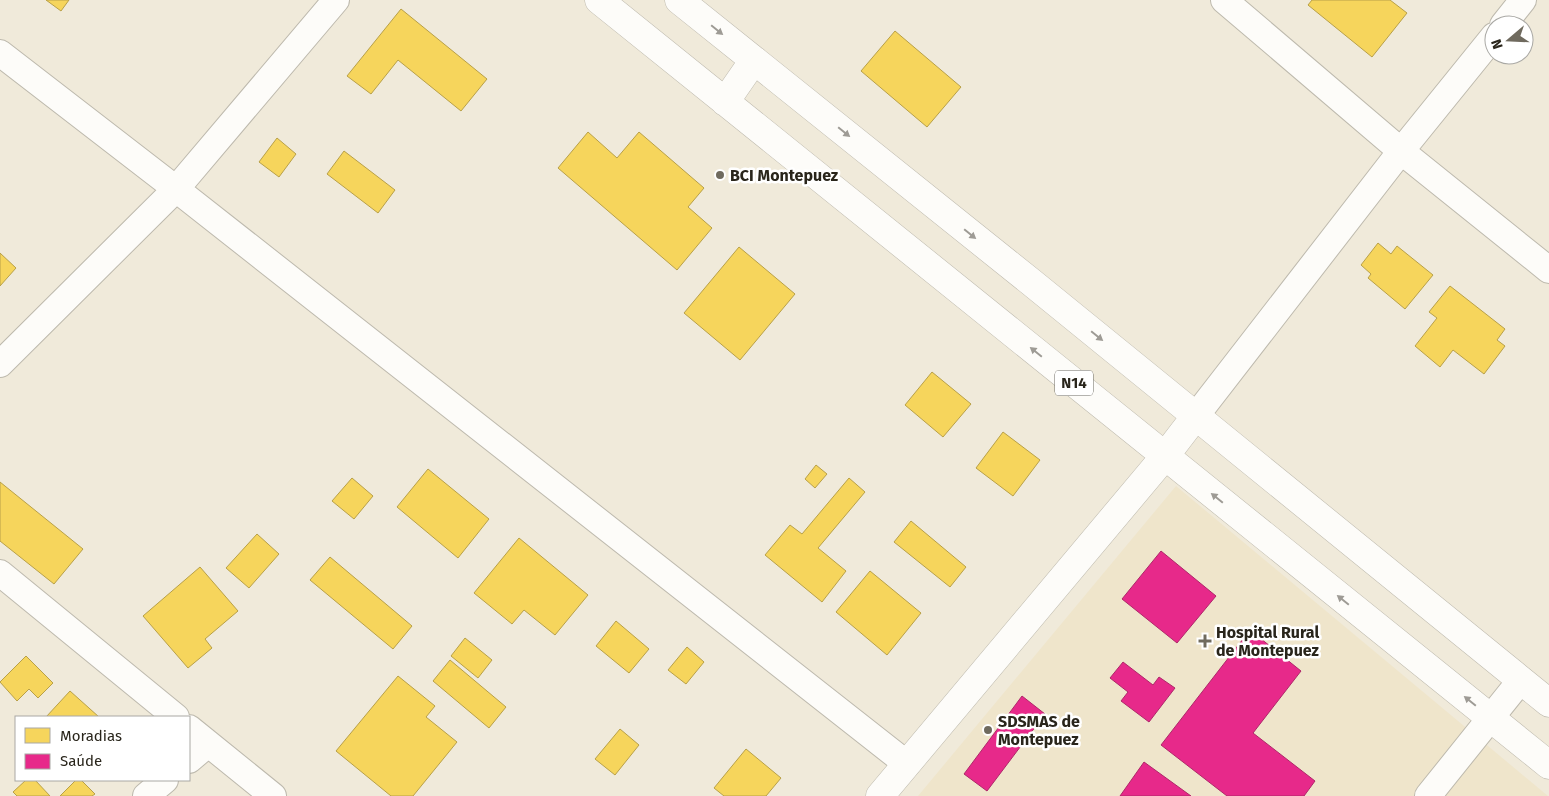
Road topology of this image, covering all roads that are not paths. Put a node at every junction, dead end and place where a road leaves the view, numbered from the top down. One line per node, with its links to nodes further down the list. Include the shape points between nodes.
1 (336, 0): 12 (street)
2 (600, 0): 10 (main road, N14)
3 (679, 0): 9 (main road, one-way to 9)
4 (1224, 0): 11 (street)
5 (1523, 0): 6 (street)
6 (1511, 15)
7 (1484, 48): 11 (street)
8 (0, 54): 12 (street)
9 (754, 60): 10 (main road); 15 (main road, one-way to 15)
10 (725, 102): 16 (main road, N14, one-way to 10)
11 (1401, 151): 13 (street); 15 (street)
12 (176, 189): 14 (street); 23 (street)
13 (1549, 270)
14 (0, 364)
15 (1195, 417): 16 (main road); 18 (main road)
16 (1165, 456): 21 (main road, N14, one-way to 16); 23 (main road)
17 (0, 573): 20 (street)
18 (1521, 680): 19 (main road); 21 (street)
19 (1549, 703)
20 (175, 716)
21 (1491, 718): 24 (main road, N14); 29 (street)
22 (195, 744): 27 (street)
23 (907, 764): 28 (main road)
24 (1549, 765)
25 (165, 781): 26 (street)
26 (146, 796)
27 (272, 796)
28 (880, 796)
29 (1428, 796)

